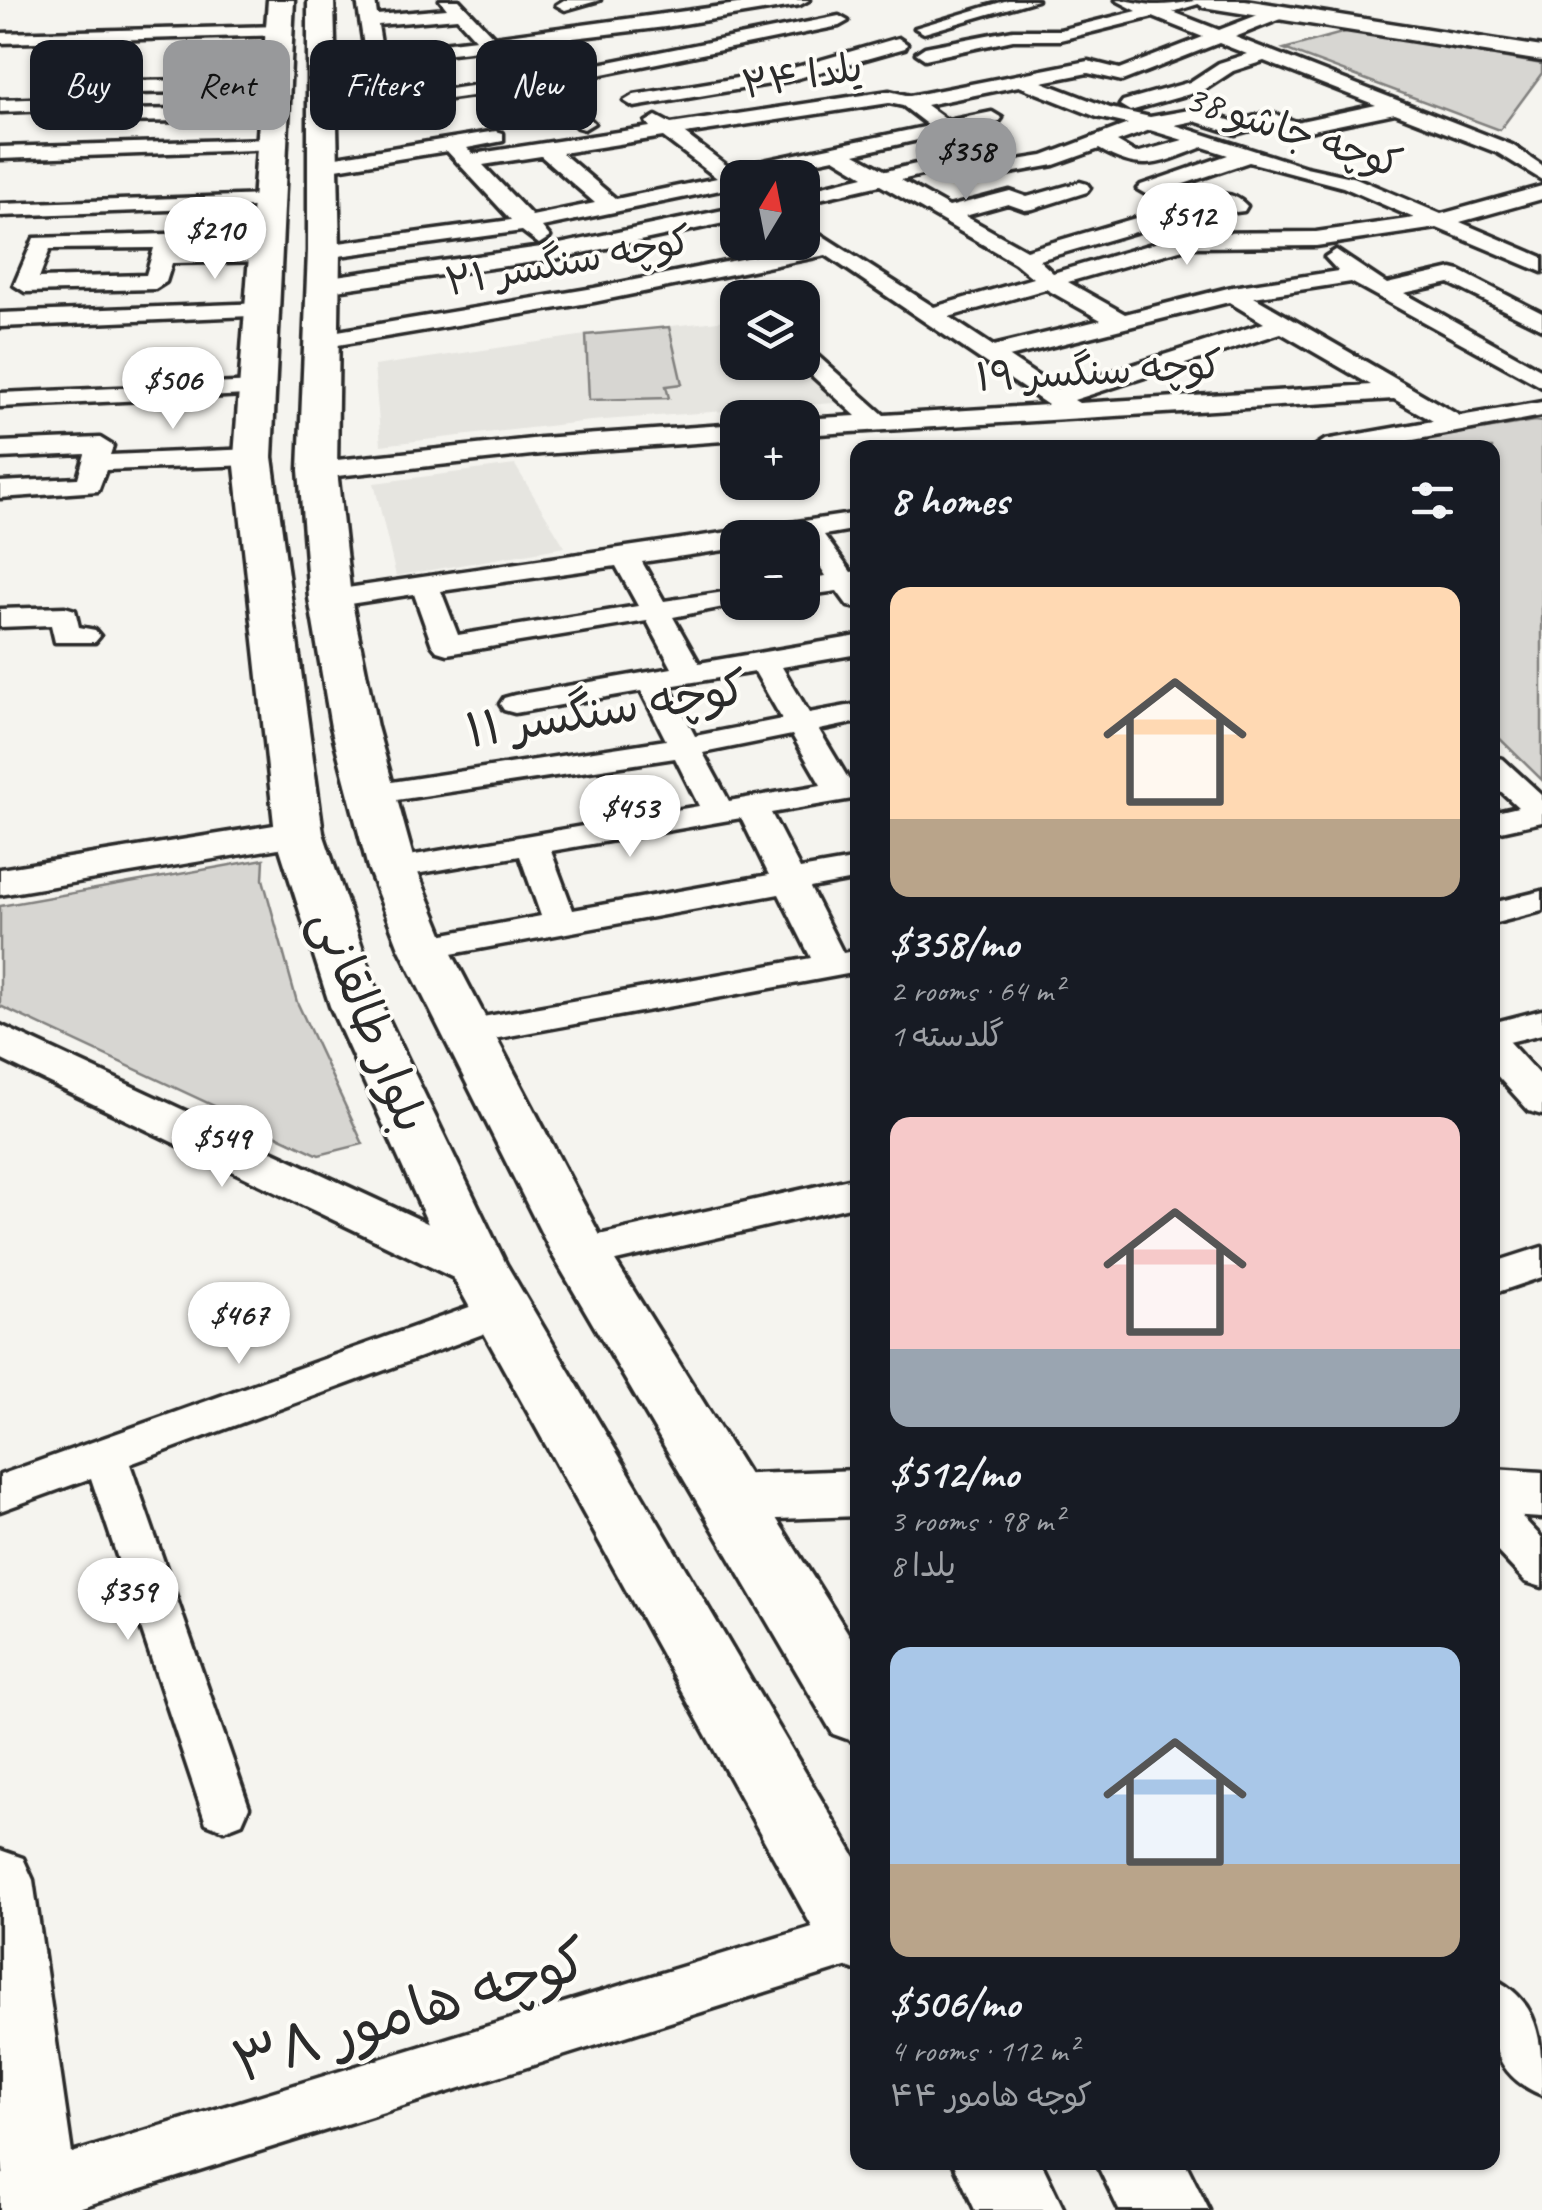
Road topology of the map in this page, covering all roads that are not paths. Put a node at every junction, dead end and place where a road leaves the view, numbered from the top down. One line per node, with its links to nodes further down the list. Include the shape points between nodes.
1 (321, 0): 29 (main road, بلوار طالقانی)
2 (366, 0): 22 (street)
3 (591, 0): 9 (street)
4 (640, 0): 14 (street)
5 (800, 0): 14 (street); 16 (street)
6 (1028, 0): 16 (street)
7 (1125, 0): 12 (street)
8 (1202, 0): 11 (street); 12 (street)
9 (562, 2): 17 (street, via 570,9)
10 (454, 6): 17 (street); 22 (street)
11 (1277, 6): 20 (street); 25 (street); 28 (street)
12 (1158, 10): 15 (street); 19 (street)
13 (1054, 14): 19 (street, via 1038,19)
14 (665, 22): 17 (street); 26 (street)
15 (1196, 26): 18 (street); 20 (street)
16 (869, 33): 23 (street); 31 (street); 32 (street)
17 (482, 34): 22 (street); 24 (street)
18 (1165, 34)
19 (1060, 35): 31 (street, via 1013,35)
20 (1222, 37): 27 (street); 35 (street)
21 (0, 38): 30 (street)
22 (370, 39)
23 (758, 39): 26 (street); 32 (street)
24 (490, 40)
25 (1542, 42)
26 (712, 49): 33 (street)
27 (1266, 54): 43 (street); 45 (street, via 1226,67 1197,86)
28 (1542, 54)
29 (290, 56)
30 (163, 58)
31 (920, 65): 39 (street)
32 (812, 68): 44 (street)
33 (597, 70)
34 (597, 75): 44 (street)
35 (1122, 75): 36 (street, یلدا ۲۴, via 1088,67); 37 (street, via 1078,92)
36 (1018, 79): 37 (street, کوچه جاشو 38); 39 (street, یلدا ۲۴)
37 (1047, 90): 45 (street, کوچه جاشو 38)
38 (290, 92): 67 (main road, بلوار طالقانی)
39 (949, 92): 40 (street, یلدا ۲۴)
40 (910, 102): 49 (street, یلدا ۲۴, via 889,97); 55 (street)
41 (30, 105): 42 (street)
42 (0, 106)
43 (1399, 106): 48 (street, via 1294,128 1269,118 1235,128 1195,115); 61 (street)
44 (640, 107): 47 (street); 56 (street)
45 (1104, 112): 48 (street, کوچه جاشو 38)
46 (992, 118): 55 (street)
47 (597, 119)
48 (1150, 122): 57 (street, کوچه جاشو 38); 58 (street)
49 (858, 125): 55 (street); 56 (street, یلدا ۲۴); 63 (street)
50 (235, 130): 70 (street)
51 (276, 130): 77 (main road, بلوار طالقانی)
52 (439, 130): 67 (street)
53 (443, 130): 86 (street)
54 (447, 130): 60 (street, یلدا ۲۴)
55 (948, 130)
56 (666, 132): 60 (street, یلدا ۲۴); 68 (street)
57 (1204, 140): 58 (street, via 1133,160); 64 (street, کوچه جاشو 38)
58 (1104, 142): 66 (street, via 1005,168)
59 (1542, 145): 61 (street)
60 (546, 149): 78 (street)
61 (1505, 149): 69 (street)
62 (0, 152): 70 (street)
63 (839, 153): 65 (street); 71 (street)
64 (1249, 155): 81 (street, via 1148,188); 84 (street, کوچه جاشو 38, via 1349,182)
65 (812, 160)
66 (946, 163): 71 (street); 76 (street)
67 (324, 166): 97 (main road, بلوار طالقانی)
68 (720, 171)
69 (1542, 174)
70 (200, 175): 77 (street); 80 (street)
71 (881, 177): 74 (street); 82 (street)
72 (720, 183): 78 (street)
73 (1080, 188): 76 (street, via 1024,204)
74 (820, 192)
75 (1542, 192): 84 (street)
76 (1010, 197): 82 (street)
77 (270, 201): 92 (main road, بلوار طالقانی)
78 (611, 206): 86 (street)
79 (1236, 206): 81 (street, via 1225,199)
80 (0, 210)
81 (1187, 210): 85 (street)
82 (943, 215): 95 (street)
83 (720, 217): 87 (street)
84 (1444, 220): 88 (street); 94 (street, کوچه جاشو 38)
85 (1144, 221): 89 (street); 95 (street)
86 (526, 224): 97 (street); 98 (street)
87 (662, 230): 98 (street); 101 (street)
88 (1316, 239): 89 (street); 99 (street)
89 (1189, 240): 96 (street)
90 (820, 242): 91 (street)
91 (828, 248): 101 (street, کوچه سنگسر ۲۱); 107 (street)
92 (266, 254): 93 (street); 106 (main road, بلوار طالقانی)
93 (162, 257): 93 (street, via 155,282 29,263 167,240)
94 (1536, 257): 100 (street)
95 (1023, 258): 102 (street)
96 (1116, 262): 102 (street); 105 (street)
97 (323, 268): 98 (street); 112 (main road, بلوار طالقانی)
98 (574, 273): 101 (street, کوچه سنگسر ۲۱); 112 (street, کوچه سنگسر ۲۱)
99 (1356, 275): 103 (street); 104 (street)
100 (1452, 276): 103 (street); 110 (street)
101 (720, 279)
102 (1049, 281): 107 (street); 109 (street)
103 (1384, 291): 114 (street)
104 (1232, 294): 105 (street); 111 (street)
105 (1190, 305): 109 (street)
106 (264, 310): 108 (street); 118 (main road, بلوار طالقانی)
107 (928, 316): 115 (street)
108 (0, 320)
109 (1123, 322): 115 (street)
110 (1542, 322)
111 (1284, 324): 119 (street); 121 (street)
112 (320, 341): 131 (main road, بلوار طالقانی)
113 (1542, 341): 114 (street)
114 (1492, 352): 117 (street)
115 (988, 356): 121 (street)
116 (820, 370): 123 (street)
117 (1542, 380)
118 (258, 389): 120 (street); 129 (main road, بلوار طالقانی)
119 (1400, 391): 121 (street, کوچه سنگسر ۱۹); 124 (street)
120 (0, 400)
121 (1067, 405): 123 (street, کوچه سنگسر ۱۹)
122 (1540, 410): 124 (street)
123 (877, 422): 125 (street, کوچه سنگسر ۱۹)
124 (1459, 426): 127 (street)
125 (820, 427)
126 (720, 433): 131 (street)
127 (1374, 440)
128 (0, 450): 130 (street, via 100,446)
129 (253, 457): 130 (street); 160 (main road, بلوار طالقانی)
130 (96, 463): 132 (street, via 89,484)
131 (318, 470): 142 (main road, بلوار طالقانی)
132 (0, 490)
133 (850, 521): 134 (street)
134 (820, 527)
135 (720, 543): 137 (street)
136 (820, 546): 138 (street)
137 (626, 558): 139 (street); 144 (street)
138 (850, 583)
139 (424, 584): 142 (street); 144 (street, via 447,645)
140 (850, 587): 141 (street)
141 (820, 588)
142 (330, 598): 157 (main road, بلوار طالقانی)
143 (720, 601): 144 (street)
144 (655, 612): 149 (street)
145 (0, 618): 146 (street, via 65,616 65,636)
146 (85, 636)
147 (850, 646): 148 (street)
148 (764, 662): 149 (street); 153 (street)
149 (690, 674): 150 (street)
150 (651, 682): 151 (street); 154 (street)
151 (515, 704)
152 (850, 715): 153 (street, کوچه سنگسر ۱۱)
153 (800, 724): 154 (street, کوچه سنگسر ۱۱); 156 (street)
154 (685, 747): 157 (street, کوچه سنگسر ۱۱); 158 (street)
155 (1500, 773): 159 (street)
156 (849, 789): 158 (street)
157 (370, 794): 160 (main road); 163 (main road, بلوار طالقانی)
158 (736, 810): 162 (street); 166 (street)
159 (1542, 812): 161 (street)
160 (297, 820): 165 (street); 182 (main road, بلوار طالقانی, via 356,1006)
161 (1500, 821)
162 (532, 844): 163 (street); 169 (street)
163 (392, 868): 170 (main road, بلوار طالقانی)
164 (850, 871): 166 (street)
165 (0, 882)
166 (787, 883): 169 (street); 171 (street)
167 (1542, 902): 168 (street)
168 (1500, 912)
169 (561, 923): 170 (street)
170 (424, 948): 173 (main road, بلوار طالقانی)
171 (845, 963): 173 (street)
172 (1542, 1022): 174 (street)
173 (466, 1032): 179 (main road, بلوار طالقانی)
174 (1500, 1032)
175 (0, 1040): 182 (street)
176 (1500, 1055): 177 (street)
177 (1542, 1102)
178 (850, 1192): 179 (street)
179 (581, 1254): 188 (main road, بلوار طالقانی)
180 (1542, 1262): 181 (street)
181 (1500, 1275)
182 (490, 1289): 183 (street); 194 (main road, بلوار طالقانی)
183 (105, 1455): 185 (street); 192 (street)
184 (1500, 1492): 187 (street)
185 (0, 1493)
186 (850, 1493): 188 (street)
187 (1542, 1495)
188 (727, 1498): 191 (main road, بلوار طالقانی)
189 (1500, 1523): 190 (street)
190 (1542, 1568)
191 (850, 1699)
192 (224, 1807)
193 (0, 1880): 200 (street)
194 (850, 1922)
195 (850, 1939): 200 (street, کوچه هامور ۳۸)
196 (1500, 2014): 197 (street)
197 (1542, 2068)
198 (999, 2170): 201 (main road)
199 (1141, 2170): 202 (main road)
200 (28, 2202)
201 (1022, 2210)
202 (1167, 2210)

